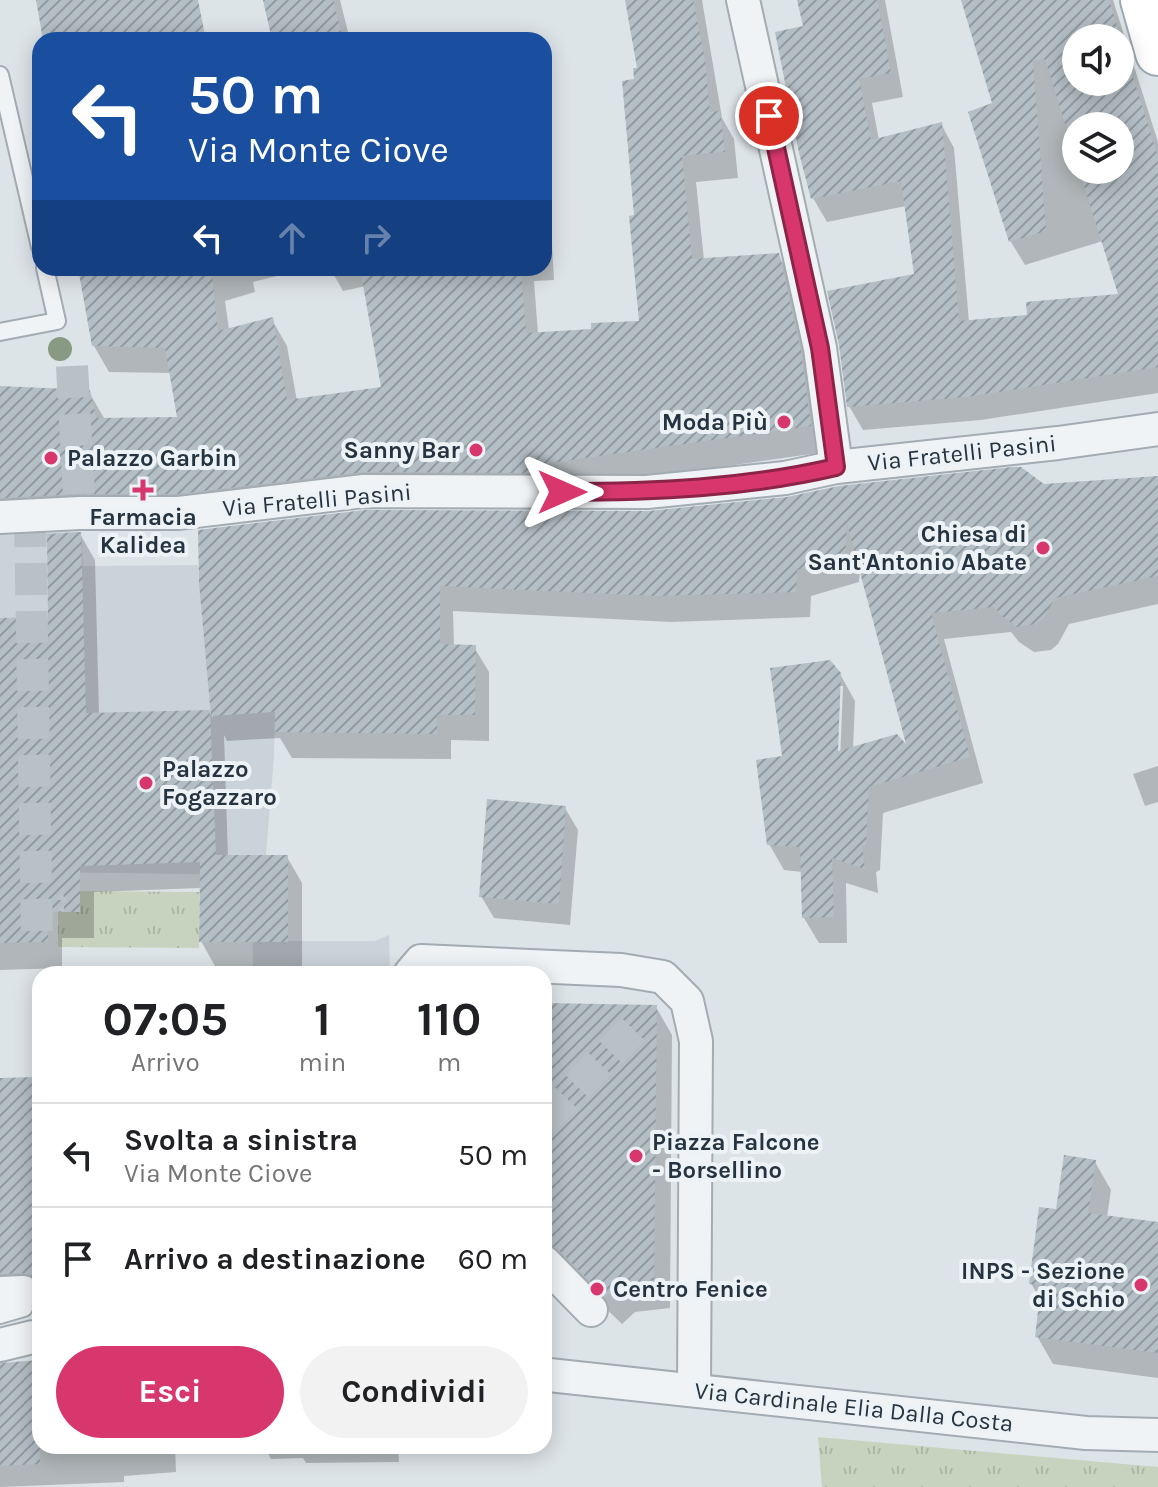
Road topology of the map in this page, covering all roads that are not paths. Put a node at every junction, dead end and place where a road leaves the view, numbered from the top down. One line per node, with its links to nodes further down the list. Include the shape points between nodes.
1 (743, 0): 9 (street, via 820,348)
2 (1143, 0): 3 (main road)
3 (1158, 53)
4 (0, 75): 5 (lane)
5 (32, 213)
6 (47, 276): 7 (lane, via 57,321)
7 (0, 332)
8 (1158, 429): 9 (street, Via Fratelli Pasini)
9 (836, 467): 10 (street, Via Fratelli Pasini, via 781,479 647,492 364,491 179,513)
10 (0, 517)
11 (417, 966): 12 (street, via 421,961)
12 (532, 966)
13 (552, 967): 20 (street, via 663,977 687,1001 696,1041)
14 (552, 1270): 16 (street)
15 (20, 1308): 17 (lane); 18 (street)
16 (591, 1310)
17 (0, 1315)
18 (0, 1345)
19 (552, 1375): 20 (street, Via Cardinale Elia Dalla Costa)
20 (694, 1389): 21 (street, Via Cardinale Elia Dalla Costa, via 1086,1433)
21 (1158, 1435)

